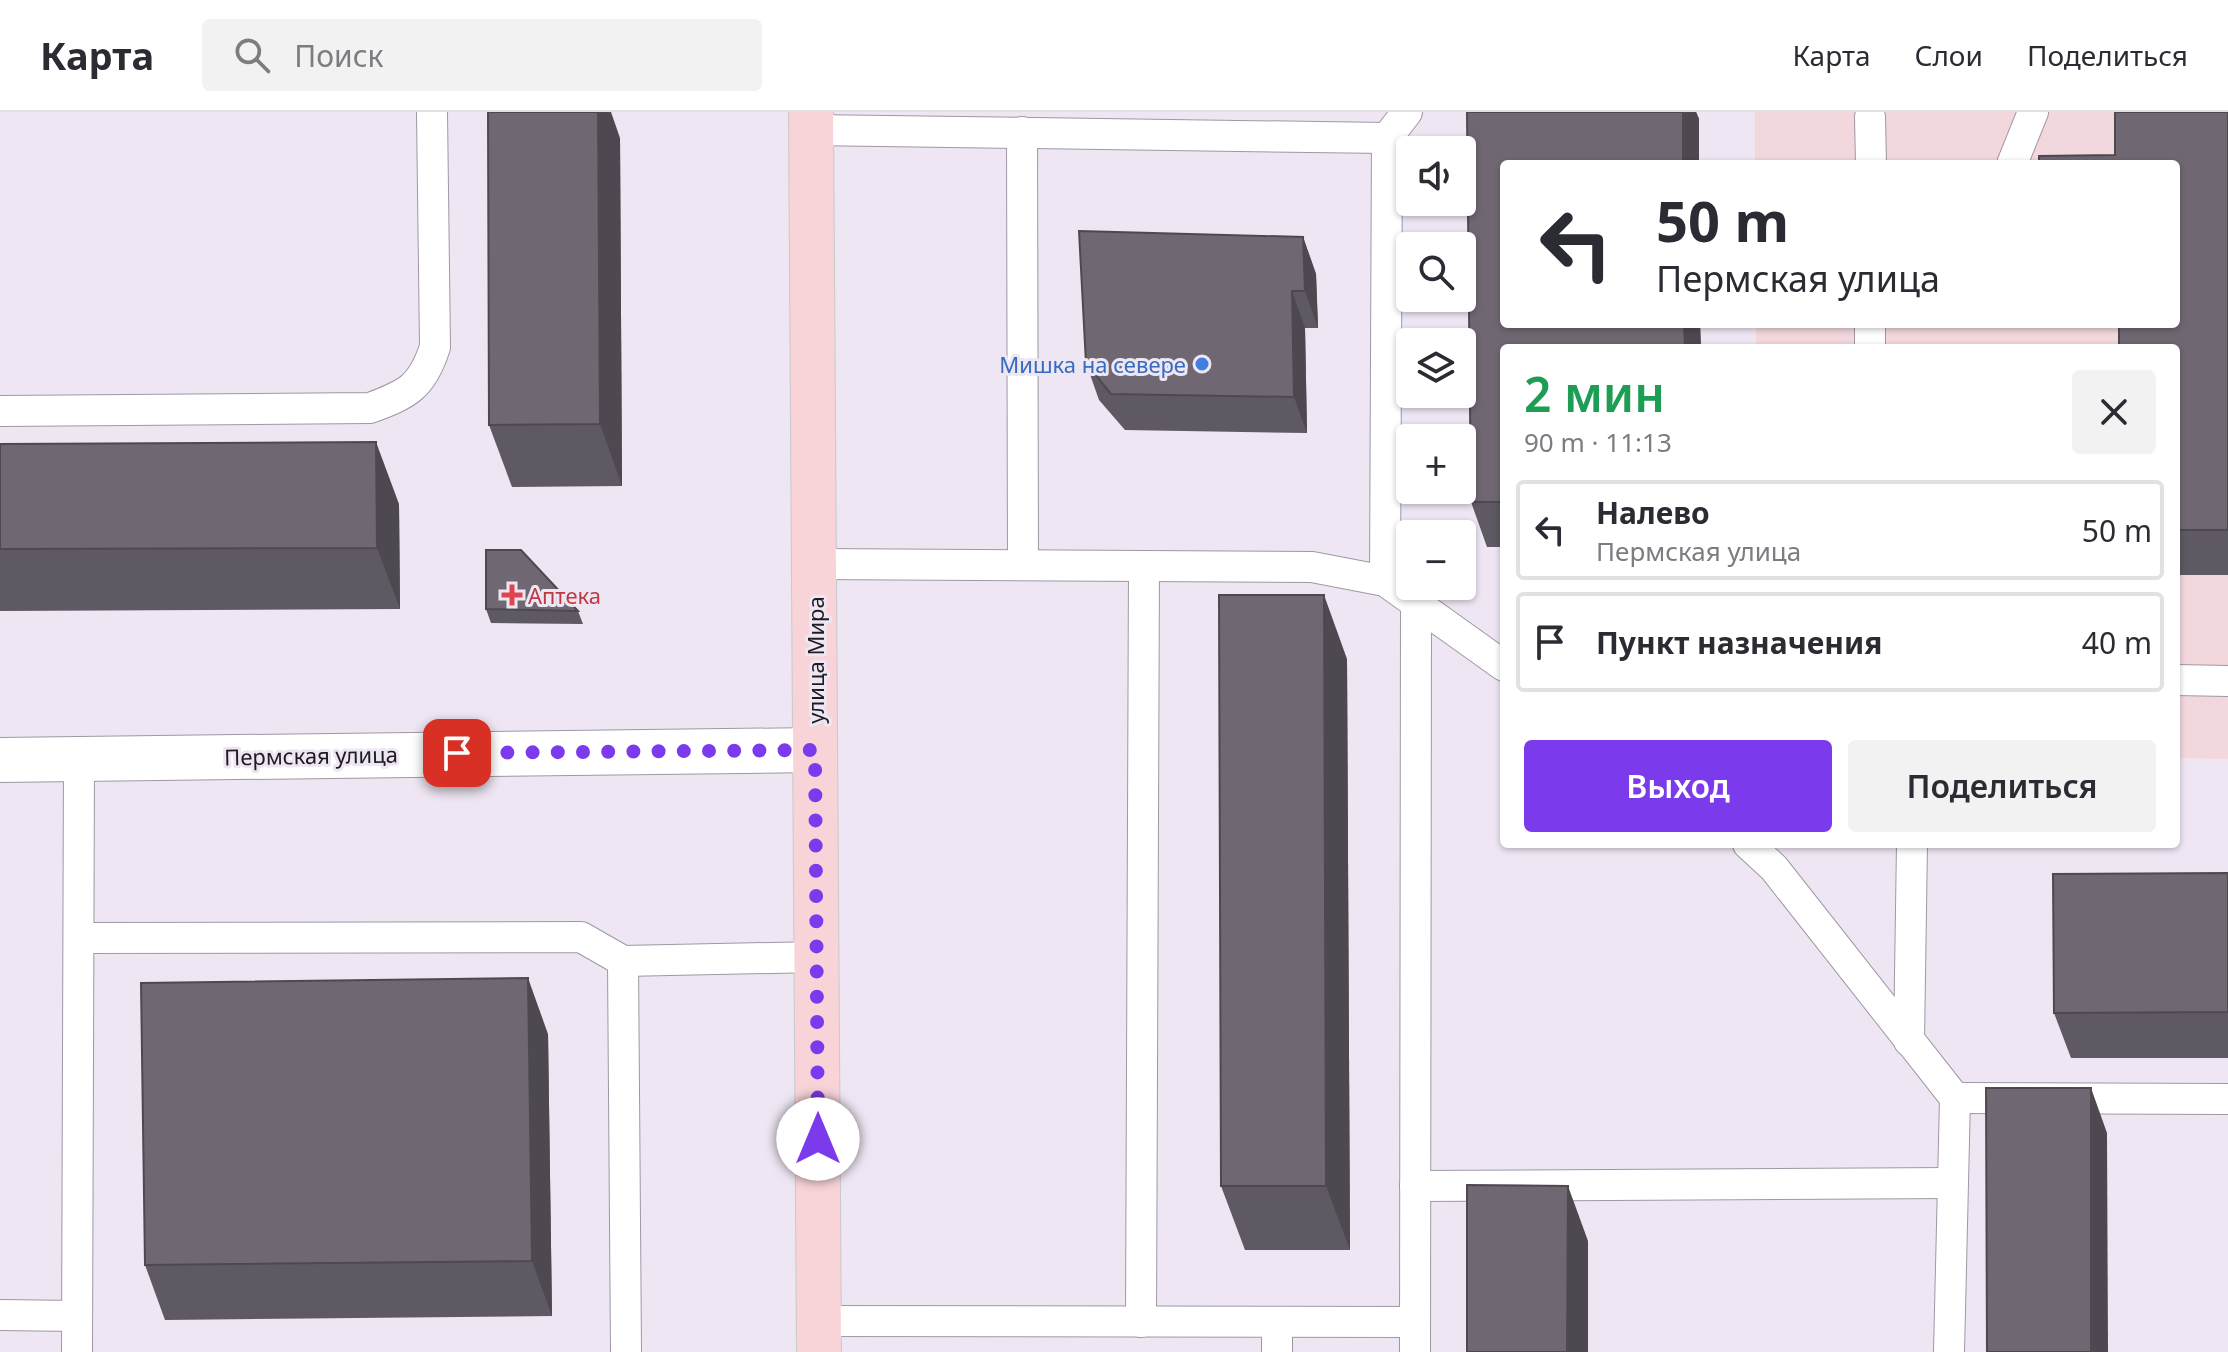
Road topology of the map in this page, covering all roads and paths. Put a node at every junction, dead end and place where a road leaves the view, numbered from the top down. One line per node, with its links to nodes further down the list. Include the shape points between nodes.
1 (432, 112): 11 (lane, via 435,347 426,374 404,395 370,408)
2 (1407, 112): 8 (lane)
3 (2033, 112): 10 (lane)
4 (1870, 117): 9 (lane)
5 (811, 121): 7 (lane); 12 (main road, улица Мира)
6 (1251, 124): 7 (lane); 8 (lane)
7 (1022, 132): 13 (lane)
8 (1387, 138): 15 (lane)
9 (1871, 160)
10 (2014, 160)
11 (0, 411)
12 (815, 564): 13 (lane); 20 (main road, улица Мира)
13 (1023, 565): 14 (lane)
14 (1144, 566): 15 (lane, via 1312,567); 35 (lane)
15 (1385, 581): 16 (lane)
16 (1416, 603): 17 (lane); 32 (lane)
17 (1500, 663)
18 (2180, 680): 19 (lane)
19 (2228, 681)
20 (815, 750): 21 (street, Пермская улица); 26 (main road, улица Мира)
21 (79, 759): 22 (street, Пермская улица); 25 (lane)
22 (0, 760)
23 (1752, 848): 28 (lane, via 1774,868)
24 (1912, 848): 28 (lane)
25 (79, 938): 27 (lane, via 581,937); 34 (lane)
26 (817, 957): 27 (lane); 38 (main road, улица Мира)
27 (623, 961): 40 (lane)
28 (1909, 1041): 29 (lane)
29 (1955, 1098): 30 (lane); 31 (lane)
30 (2228, 1099)
31 (1951, 1183): 32 (lane); 43 (lane)
32 (1415, 1186): 37 (lane)
33 (0, 1315): 34 (lane)
34 (77, 1316): 39 (lane)
35 (1141, 1322): 36 (lane); 38 (lane)
36 (1277, 1322): 37 (lane); 41 (lane)
37 (1415, 1322): 42 (lane)
38 (819, 1337)
39 (77, 1352)
40 (626, 1352)
41 (1277, 1352)
42 (1415, 1352)
43 (1949, 1352)

